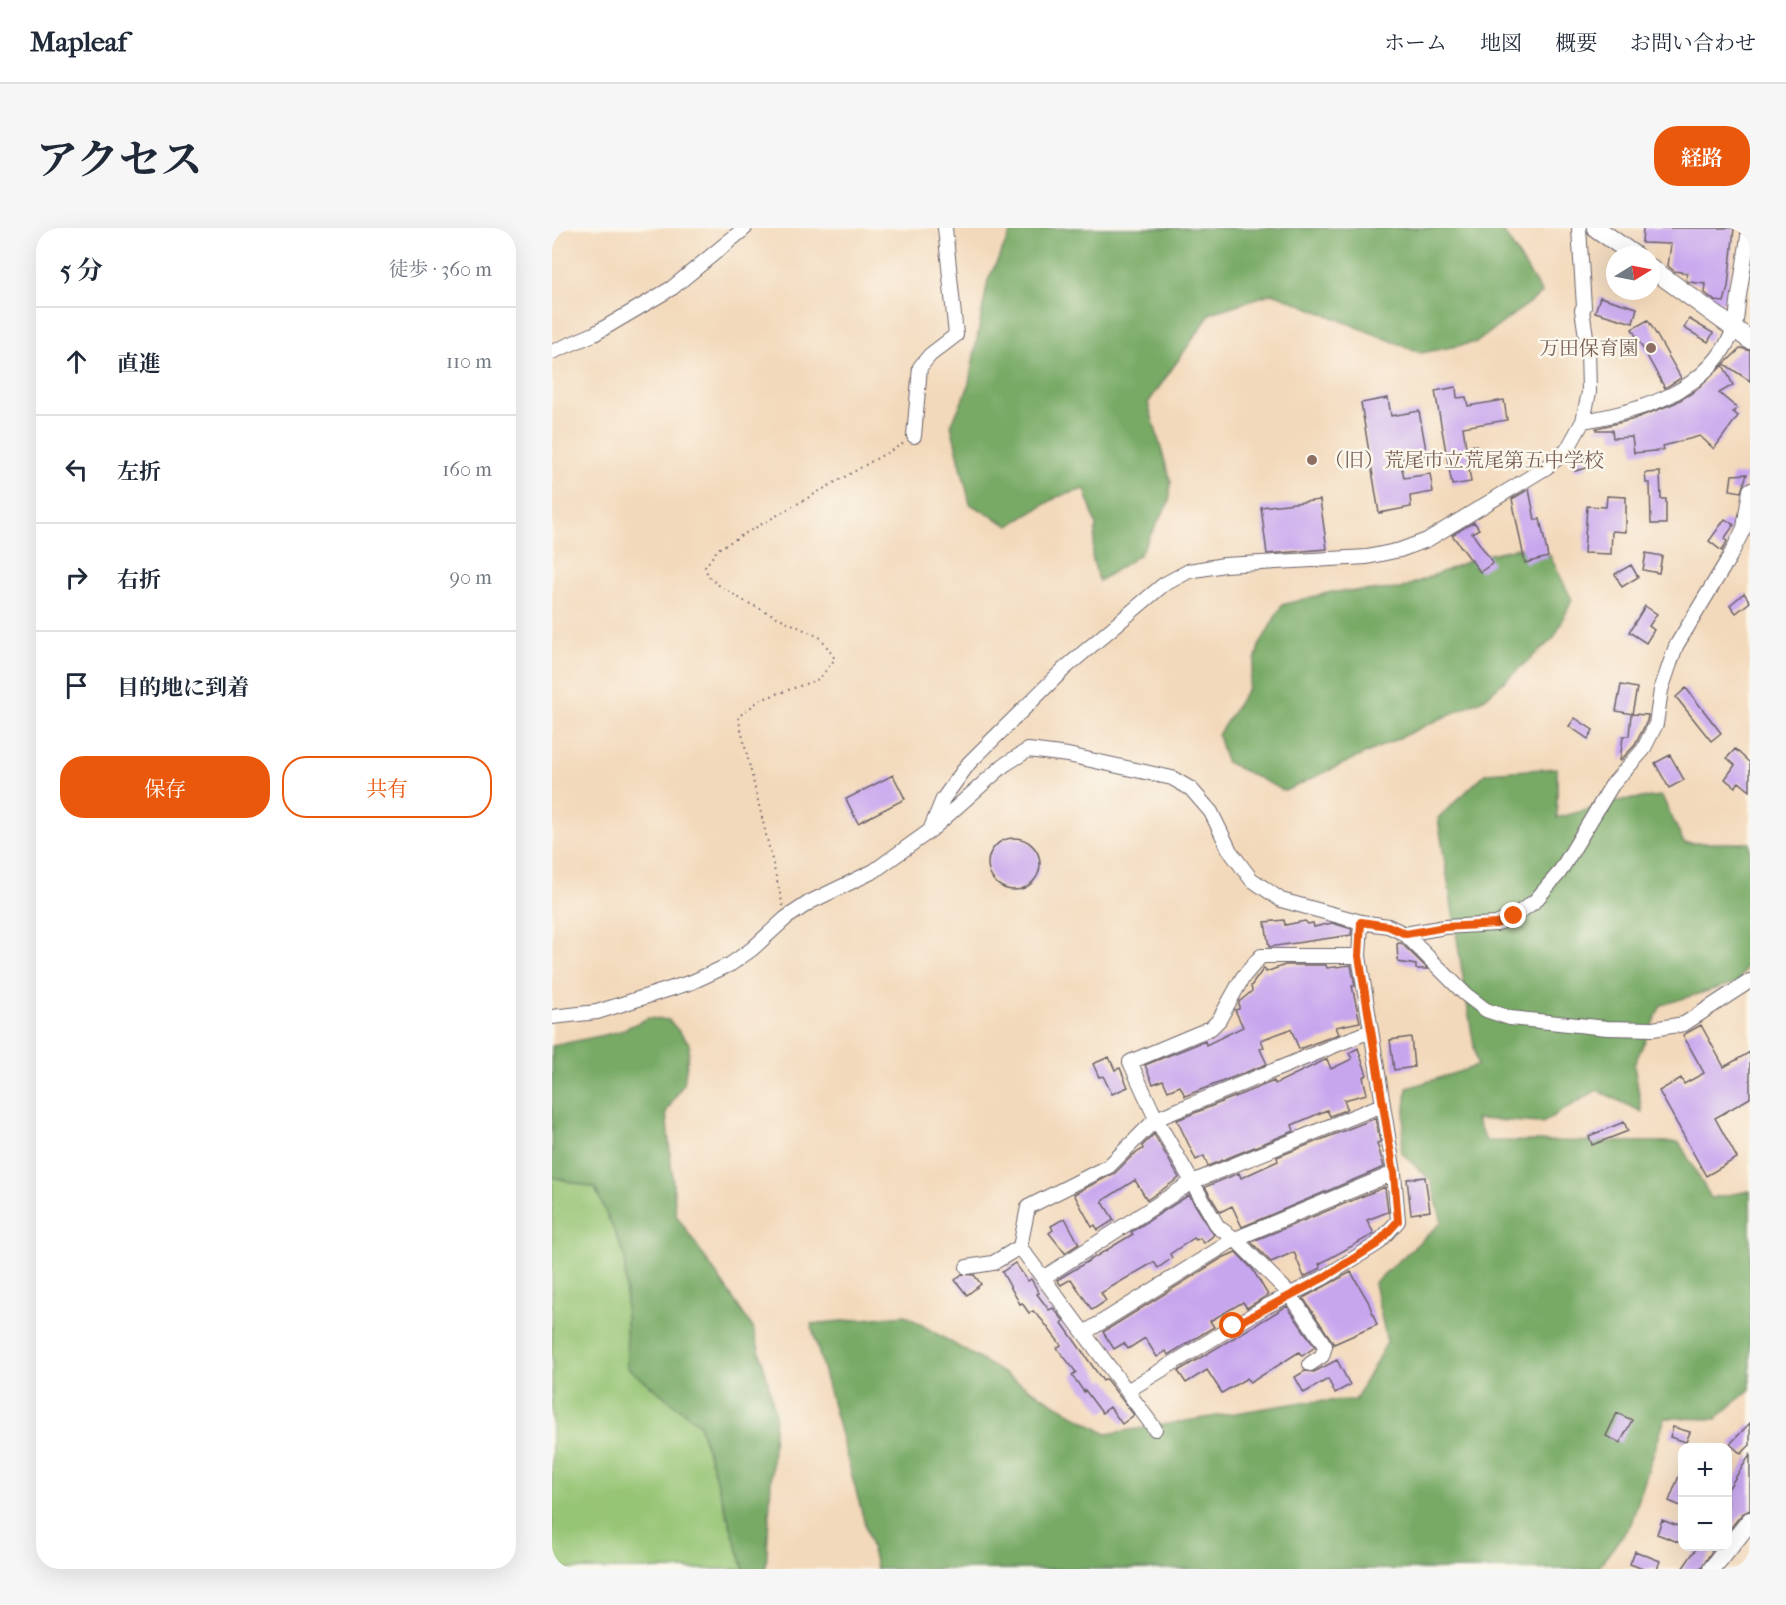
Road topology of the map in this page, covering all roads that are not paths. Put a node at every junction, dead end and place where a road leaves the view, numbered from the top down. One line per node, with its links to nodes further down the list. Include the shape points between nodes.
1 (745, 228): 10 (street, via 672,288 594,334)
2 (945, 228): 12 (street, via 956,335 920,367)
3 (1579, 228): 11 (street, via 1589,392)
4 (1596, 228): 6 (main road)
5 (1749, 228): 8 (street)
6 (1621, 246)
7 (1660, 275): 8 (main road)
8 (1734, 328): 9 (main road); 11 (street, via 1710,368 1689,384 1628,413)
9 (1750, 340)
10 (552, 352)
11 (1583, 421): 14 (street, via 1567,450 1547,467 1418,543 1367,557 1224,565 1189,571 1163,585 1064,669 969,764 943,799)
12 (914, 436)
13 (1750, 490): 16 (street, via 1744,528 1676,646 1661,690 1656,724 1643,750 1612,785 1559,873 1535,901 1496,924)
14 (931, 830): 15 (street, via 1004,765 1028,750 1136,768 1172,778 1191,789 1211,813 1230,851 1251,879 1266,890 1281,900); 19 (street, via 874,871 786,918 753,950 731,964 692,982 597,1012)
15 (1361, 922): 16 (street, via 1388,926); 17 (street)
16 (1406, 934): 18 (street, via 1486,1010 1544,1023 1653,1029 1684,1024)
17 (1359, 956): 20 (street); 22 (street, via 1261,956 1211,1028 1130,1062)
18 (1750, 981)
19 (552, 1017)
20 (1370, 1031): 21 (street); 22 (street)
21 (1382, 1105): 23 (street); 24 (street)
22 (1156, 1119): 24 (street); 26 (street, via 1110,1166 1028,1207)
23 (1394, 1173): 25 (street); 29 (street, via 1398,1221 1377,1244 1323,1278)
24 (1192, 1182): 25 (street, via 1218,1227); 28 (street)
25 (1235, 1239): 29 (street); 30 (street)
26 (1020, 1247): 27 (street, via 993,1263); 28 (street)
27 (967, 1267)
28 (1043, 1278): 30 (street)
29 (1290, 1293): 31 (street, via 1325,1346 1322,1356); 32 (street)
30 (1084, 1333): 32 (street)
31 (1310, 1364)
32 (1127, 1391): 33 (street)
33 (1155, 1429)
34 (1750, 1521): 35 (main road)
35 (1712, 1569)

